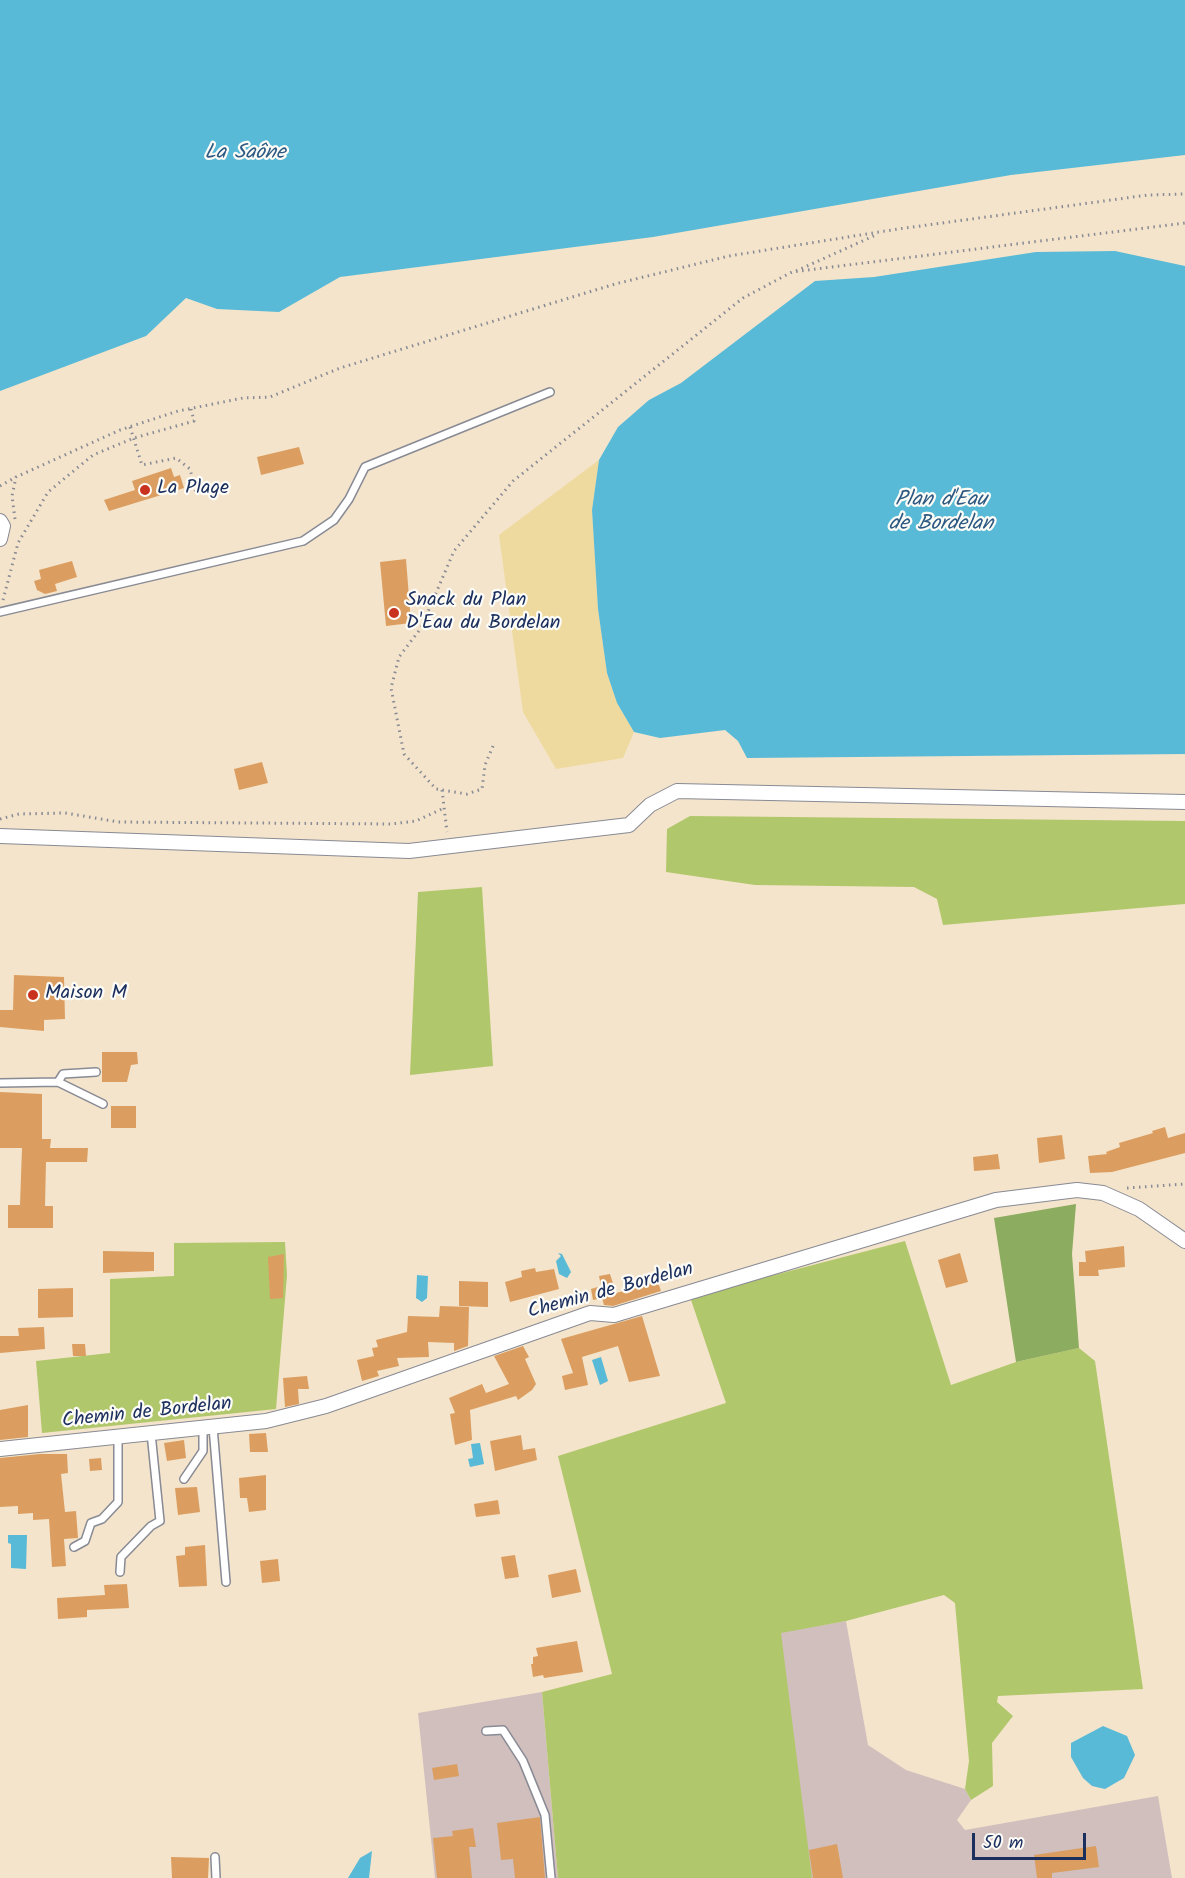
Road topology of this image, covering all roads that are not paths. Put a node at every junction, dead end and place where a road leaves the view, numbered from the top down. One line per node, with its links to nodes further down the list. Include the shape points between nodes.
1 (550, 392): 4 (lane, via 366,467 334,520 303,541)
2 (0, 521): 3 (street)
3 (1, 538)
4 (0, 611)
5 (1185, 802): 6 (street, via 677,791 650,805 629,825 409,851)
6 (0, 836)
7 (96, 1072): 9 (lane, via 63,1074)
8 (0, 1083): 9 (lane)
9 (58, 1083): 10 (lane)
10 (103, 1104)
11 (1185, 1241): 12 (street, Chemin de Bordelan, via 1139,1209 1103,1193 1077,1190 996,1200 614,1315 590,1313 326,1406 266,1421)
12 (208, 1427): 13 (street, Chemin de Bordelan); 16 (lane, via 203,1451); 19 (lane)
13 (151, 1433): 14 (street, Chemin de Bordelan); 18 (lane, via 160,1521 121,1557)
14 (118, 1436): 15 (street, Chemin de Bordelan); 17 (lane, via 118,1502 102,1519 91,1524 85,1541)
15 (0, 1449)
16 (184, 1479)
17 (74, 1547)
18 (120, 1572)
19 (226, 1582)
20 (486, 1731): 23 (lane, via 503,1730 523,1761 545,1815)
21 (214, 1857): 22 (lane)
22 (216, 1878)
23 (551, 1878)

